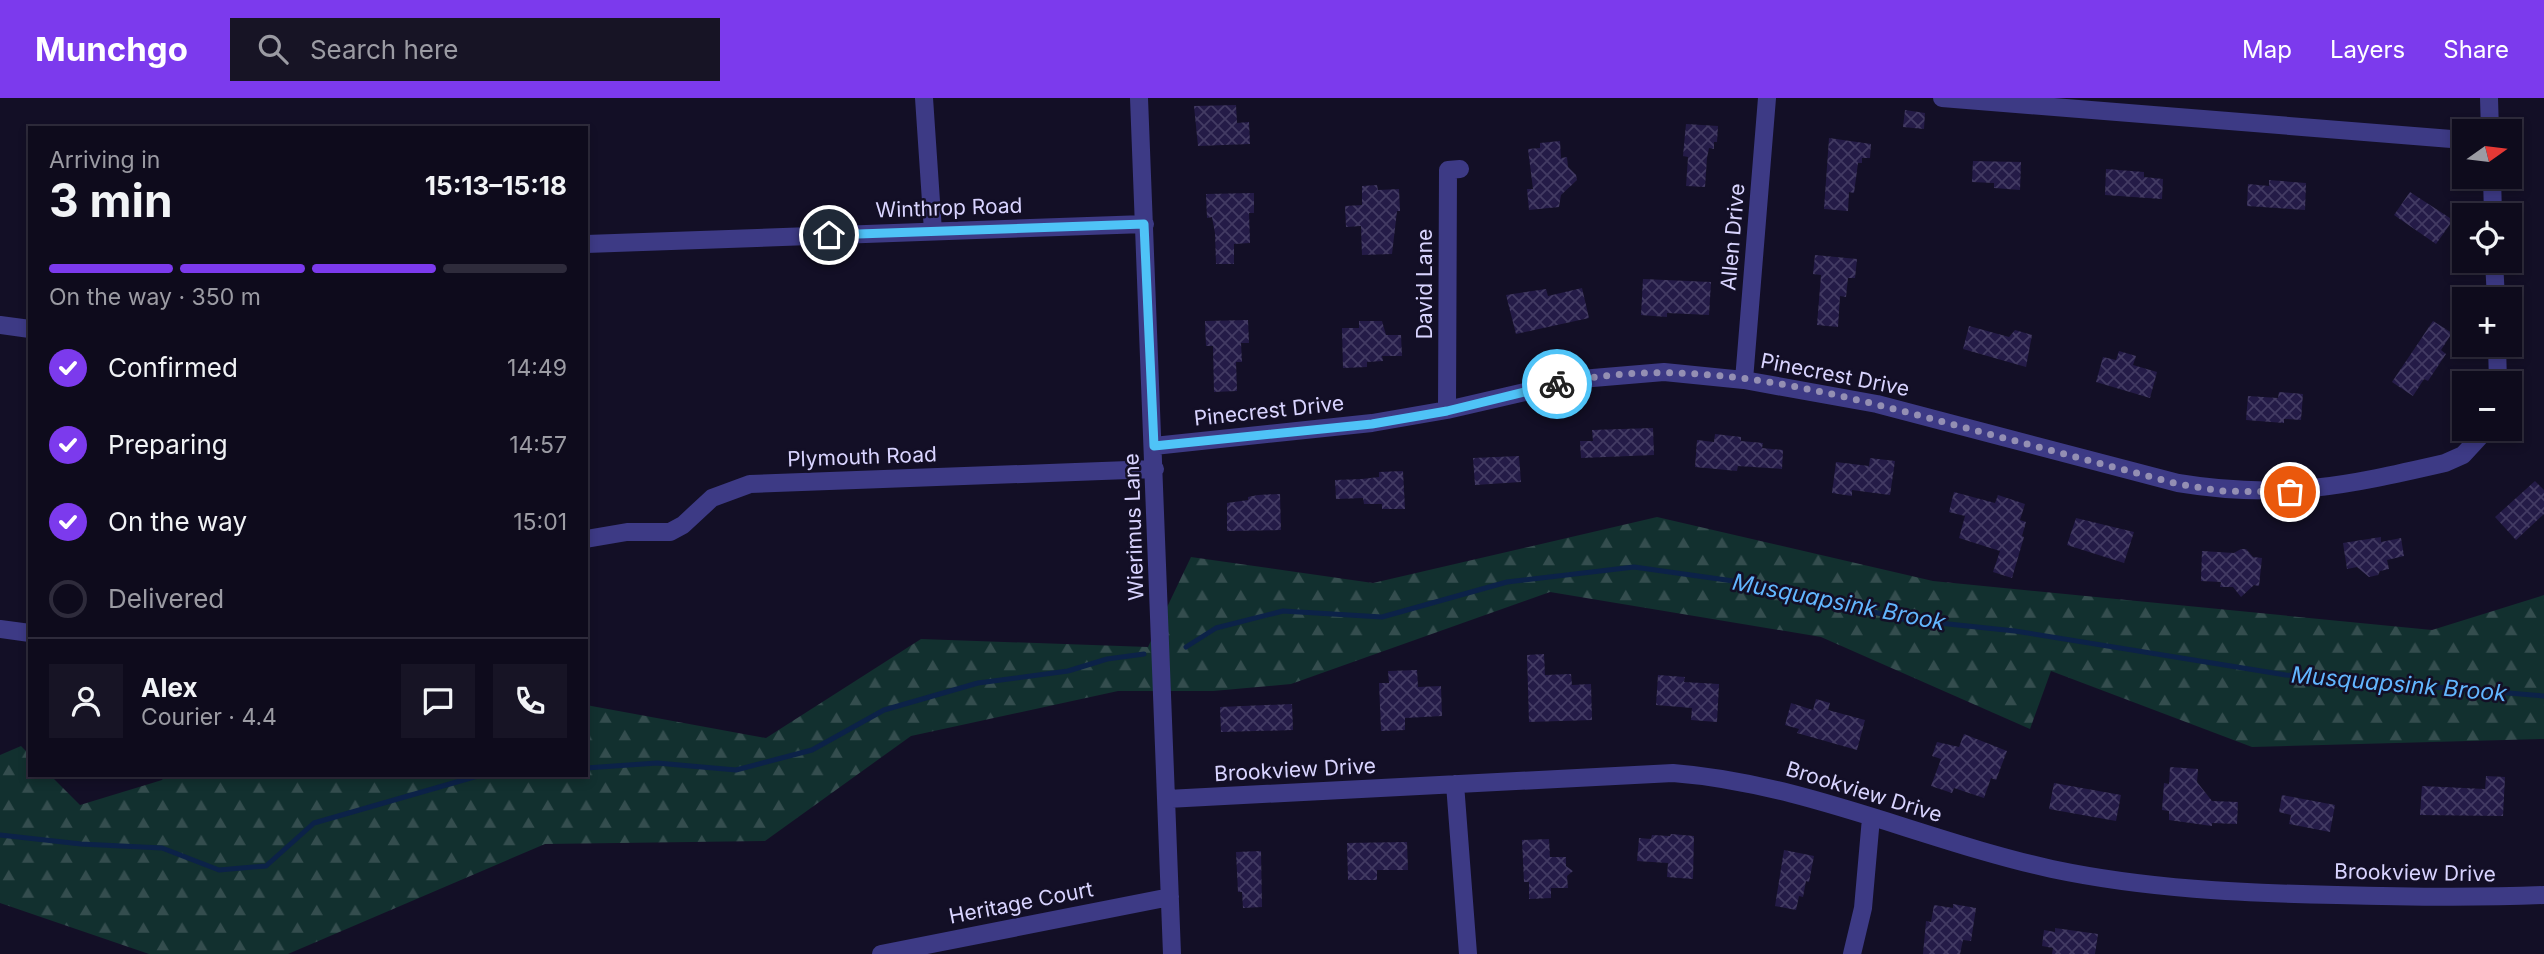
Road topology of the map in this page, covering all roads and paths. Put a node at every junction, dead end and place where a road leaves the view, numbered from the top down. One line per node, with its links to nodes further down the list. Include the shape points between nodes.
1 (924, 98): 10 (street)
2 (1139, 98): 9 (street, Wierimus Lane)
3 (1768, 98): 14 (street, Allen Drive)
4 (1942, 98): 7 (street)
5 (2489, 98): 6 (street)
6 (2490, 119)
7 (2452, 138)
8 (1460, 169): 15 (street, David Lane, via 1448,170)
9 (1144, 224): 10 (street, Winthrop Road); 17 (street, Wierimus Lane)
10 (933, 231): 11 (street, Winthrop Road)
11 (588, 244)
12 (0, 325): 13 (street)
13 (28, 329)
14 (1744, 380): 15 (street, Pinecrest Drive, via 1622,373); 16 (street, Pinecrest Drive, via 1877,404 2178,484 2222,491 2313,490 2445,463 2463,455)
15 (1447, 411): 17 (street, Pinecrest Drive, via 1372,424)
16 (2476, 441)
17 (1154, 446): 18 (street, Wierimus Lane)
18 (1155, 470): 19 (street, Plymouth Road, via 750,484 712,498 670,532); 23 (street, Wierimus Lane)
19 (588, 539)
20 (0, 629): 21 (street)
21 (28, 633)
22 (1455, 783): 23 (street, Brookview Drive); 24 (street, Brookview Drive, via 1642,774 1723,777 1765,785); 29 (street)
23 (1167, 799): 26 (street, Wierimus Lane)
24 (1871, 818): 25 (street, Brookview Drive, via 2053,869 2171,888 2435,897); 30 (street, via 1863,908)
25 (2544, 895)
26 (1170, 897): 27 (street, Heritage Court); 28 (street, Wierimus Lane)
27 (881, 954)
28 (1172, 954)
29 (1468, 954)
30 (1852, 954)

